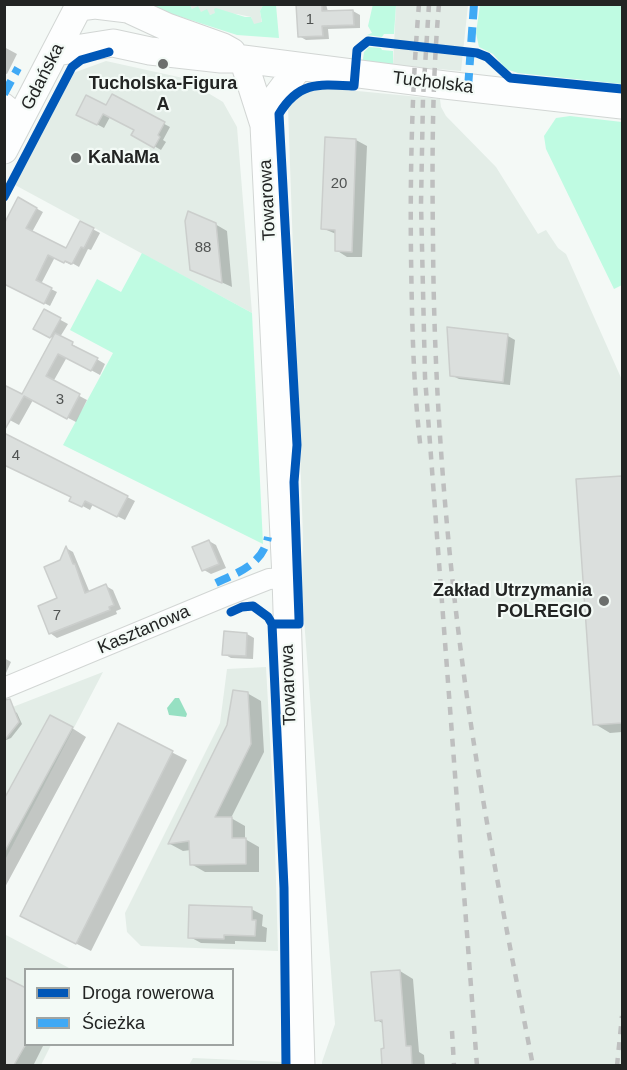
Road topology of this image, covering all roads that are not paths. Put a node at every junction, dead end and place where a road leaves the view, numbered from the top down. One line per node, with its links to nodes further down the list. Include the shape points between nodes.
1 (79, 6): 2 (street, Tucholska); 3 (street); 4 (street, Gdańska)
2 (127, 7): 5 (street, Tucholska, via 167,27 223,46)
3 (113, 43): 4 (street, Tucholska); 5 (street, Tucholska, via 221,60)
4 (56, 52): 8 (street, Gdańska)
5 (243, 59): 6 (street, Tucholska); 9 (street, Towarowa)
6 (299, 67): 7 (street, Tucholska); 9 (street, Towarowa, via 274,100)
7 (622, 105)
8 (13, 110): 10 (street, Gdańska)
9 (264, 125): 11 (street, Towarowa)
10 (4, 150)
11 (286, 578): 12 (street, Kasztanowa, via 269,579 232,593); 13 (street, Towarowa)
12 (4, 688)
13 (302, 1065)

